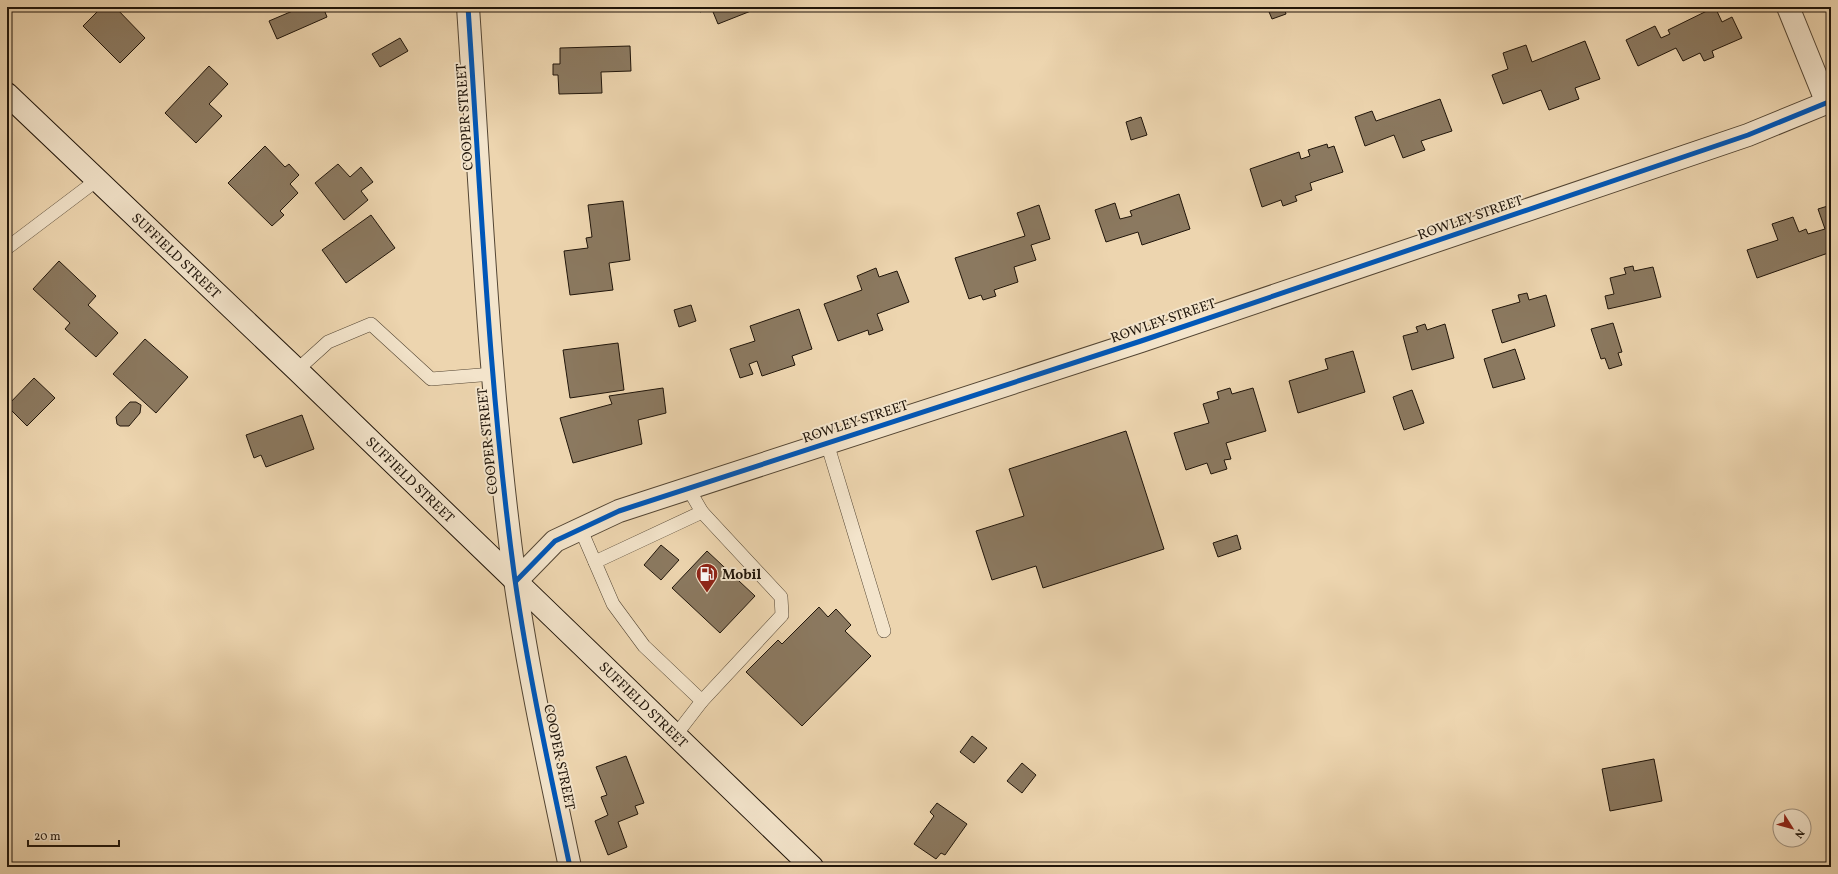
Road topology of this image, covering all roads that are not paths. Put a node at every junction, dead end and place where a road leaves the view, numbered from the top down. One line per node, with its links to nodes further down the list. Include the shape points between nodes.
1 (468, 7): 8 (street, COOPER STREET)
2 (1788, 7): 4 (street)
3 (7, 94): 5 (street, SUFFIELD STREET)
4 (1829, 102): 9 (street, ROWLEY STREET, via 1741,138 1156,336)
5 (98, 180): 6 (lane); 7 (street, SUFFIELD STREET)
6 (7, 248)
7 (297, 370): 8 (lane, via 328,342 371,324 431,379); 14 (street, SUFFIELD STREET)
8 (493, 374): 14 (street, COOPER STREET)
9 (827, 443): 10 (street, ROWLEY STREET); 15 (lane)
10 (688, 488): 11 (lane); 12 (street, ROWLEY STREET, via 619,511)
11 (702, 512): 13 (lane); 16 (lane, via 781,597 782,616)
12 (580, 530): 13 (lane); 14 (street, ROWLEY STREET, via 555,541)
13 (595, 562): 16 (lane, via 613,604 644,646)
14 (516, 581): 17 (street, SUFFIELD STREET); 18 (street, COOPER STREET, via 536,706)
15 (884, 631)
16 (702, 701): 17 (lane)
17 (675, 736): 19 (street, SUFFIELD STREET)
18 (570, 867)
19 (812, 867)

